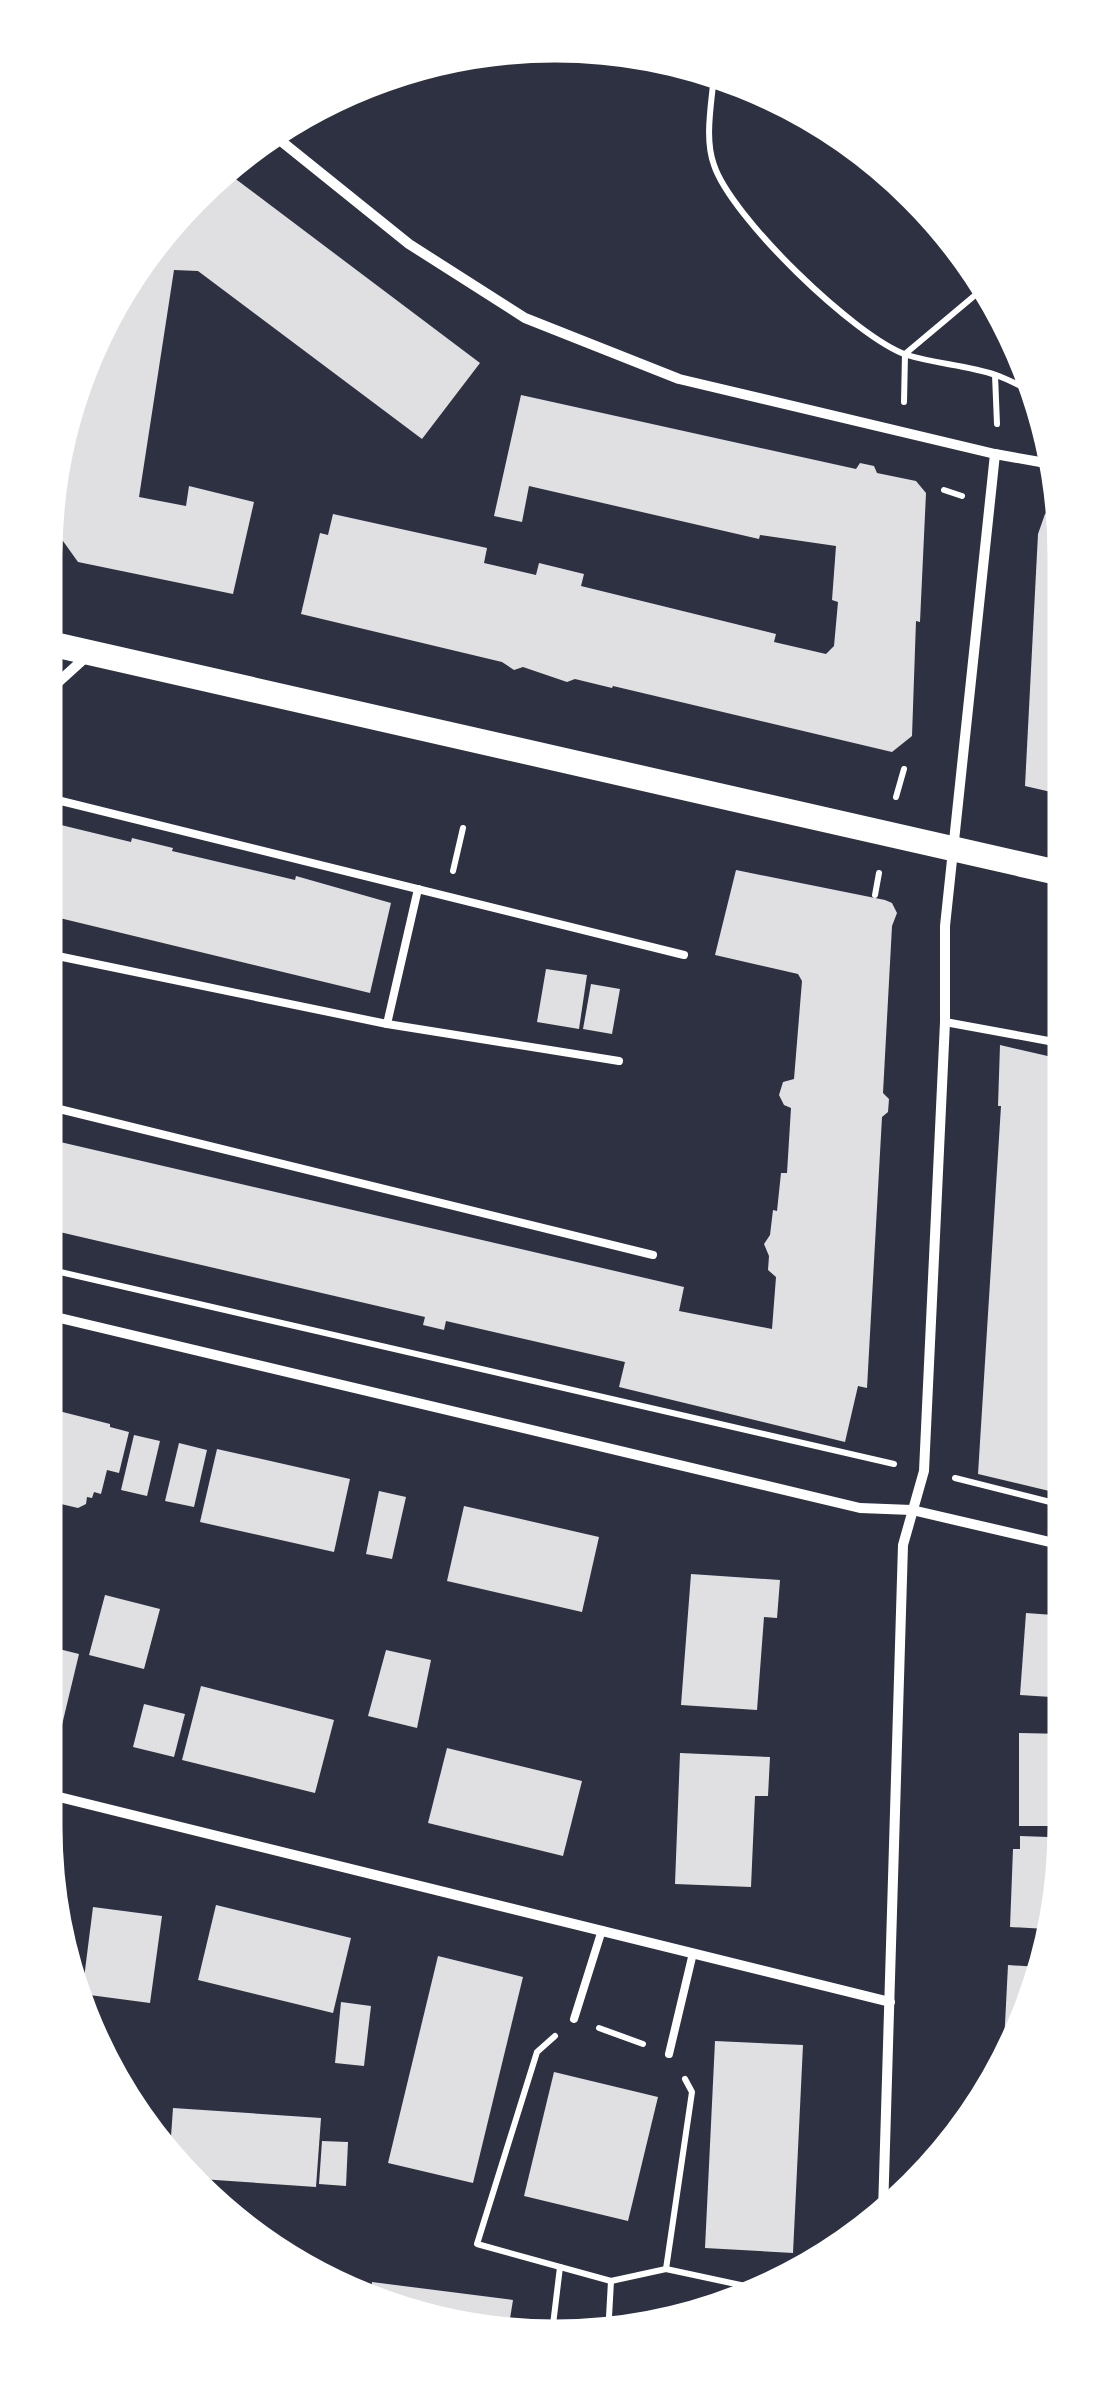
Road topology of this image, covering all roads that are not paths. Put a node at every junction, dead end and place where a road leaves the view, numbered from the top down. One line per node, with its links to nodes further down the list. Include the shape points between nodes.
1 (282, 142): 2 (street, via 409,244 525,318 679,379)
2 (995, 454): 3 (street); 8 (street)
3 (1041, 462)
4 (60, 646): 5 (main road)
5 (90, 654): 6 (street); 8 (main road)
6 (60, 680)
7 (60, 801): 10 (lane)
8 (954, 848): 9 (main road); 13 (street)
9 (1050, 871)
10 (418, 889): 11 (lane); 14 (lane)
11 (684, 955)
12 (60, 958): 14 (lane)
13 (945, 1022): 15 (lane); 20 (street, via 924,1471)
14 (387, 1024): 16 (lane)
15 (1050, 1041)
16 (619, 1061)
17 (60, 1109): 18 (lane)
18 (653, 1254)
19 (60, 1318): 20 (street, via 860,1508)
20 (912, 1510): 21 (street); 25 (street, via 903,1545)
21 (1050, 1542)
22 (60, 1798): 23 (street)
23 (602, 1930): 24 (street); 26 (lane)
24 (694, 1953): 25 (street); 27 (lane)
25 (890, 2002): 28 (street)
26 (574, 2018)
27 (669, 2054)
28 (884, 2197)

